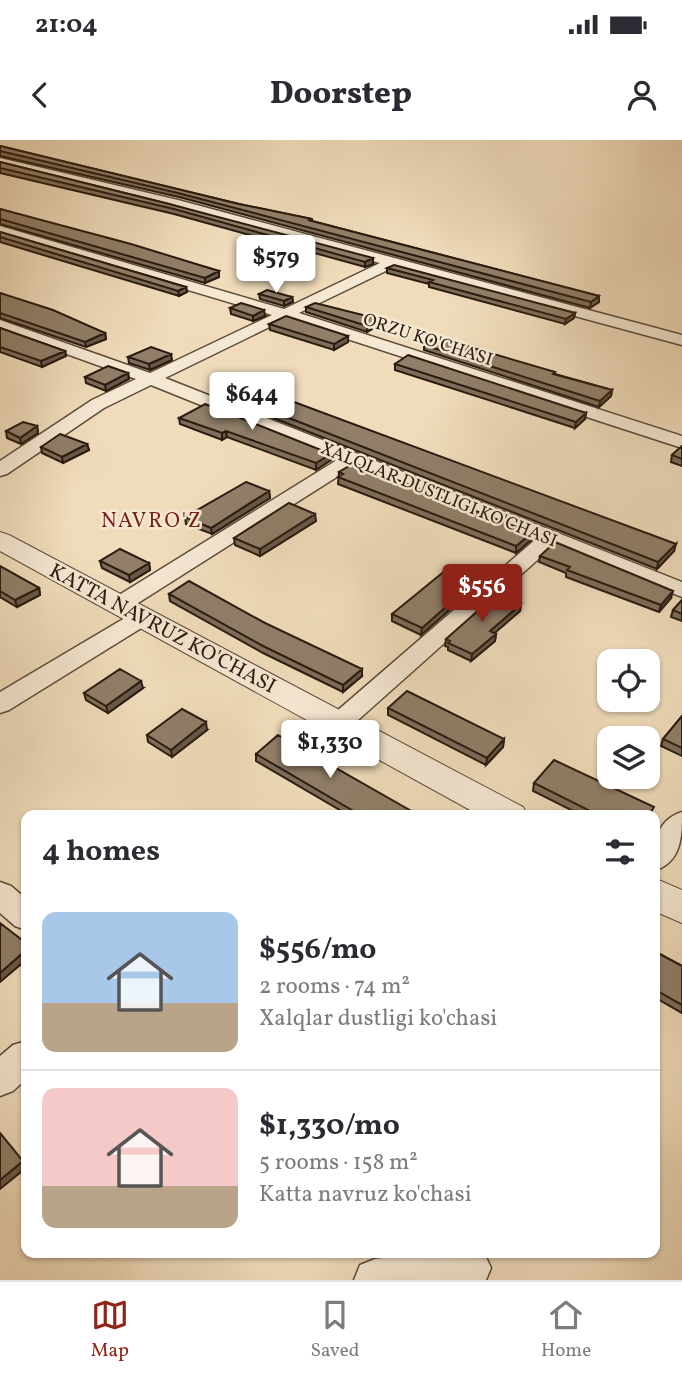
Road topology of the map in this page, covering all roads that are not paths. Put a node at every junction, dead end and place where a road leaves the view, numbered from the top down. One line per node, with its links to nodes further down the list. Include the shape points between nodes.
1 (0, 161): 3 (street)
2 (0, 230): 4 (street, ORZU KO'CHASI)
3 (393, 262): 4 (street); 6 (street)
4 (286, 314): 7 (street); 8 (street, ORZU KO'CHASI)
5 (0, 325): 7 (street, XALQLAR DUSTLIGI KO'CHASI)
6 (682, 340)
7 (151, 379): 9 (street, XALQLAR DUSTLIGI KO'CHASI); 10 (street, via 98,404)
8 (682, 442)
9 (352, 459): 11 (street, XALQLAR DUSTLIGI KO'CHASI); 14 (street)
10 (0, 470)
11 (550, 538): 13 (street, XALQLAR DUSTLIGI KO'CHASI); 16 (street)
12 (0, 540): 14 (street, KATTA NAVRUZ KO'CHASI)
13 (682, 590)
14 (131, 611): 15 (street); 16 (street, KATTA NAVRUZ KO'CHASI)
15 (0, 704)
16 (339, 723): 17 (street, KATTA NAVRUZ KO'CHASI)
17 (500, 810)
18 (682, 823): 19 (street)
19 (660, 851)
20 (0, 895): 23 (street)
21 (660, 896): 22 (street)
22 (682, 908)
23 (21, 913)
24 (21, 1061): 25 (street)
25 (0, 1079)
26 (466, 1267): 27 (street)
27 (375, 1280)

